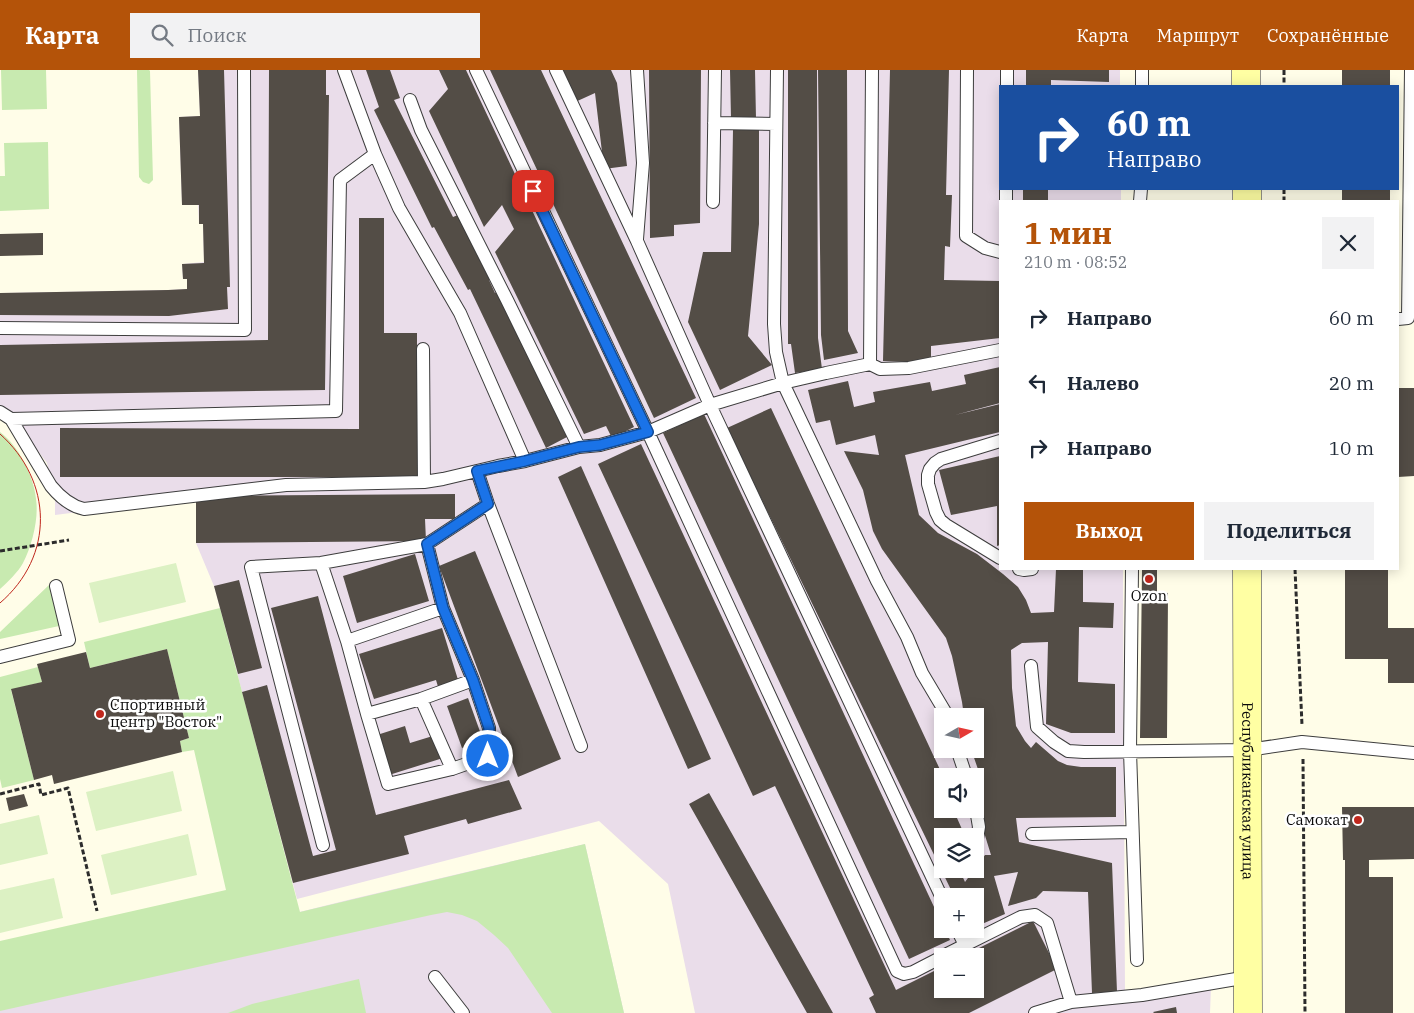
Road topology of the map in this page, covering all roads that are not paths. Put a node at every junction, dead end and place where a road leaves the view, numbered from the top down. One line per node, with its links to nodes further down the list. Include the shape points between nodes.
1 (244, 70): 25 (lane, via 245,330)
2 (344, 70): 20 (lane)
3 (476, 70): 33 (lane)
4 (556, 70): 22 (lane)
5 (638, 70): 22 (lane, via 643,162)
6 (715, 70): 18 (lane)
7 (777, 70): 19 (lane)
8 (872, 70): 28 (lane)
9 (967, 70): 23 (lane, via 966,236 985,248)
10 (1007, 70): 14 (lane)
11 (1142, 70): 15 (lane)
12 (1246, 70): 16 (main road)
13 (1412, 70): 24 (lane, via 1408,318)
14 (1006, 85)
15 (1142, 85)
16 (1246, 85)
17 (410, 100): 35 (lane, via 421,130)
18 (714, 123): 19 (lane); 21 (lane)
19 (776, 124): 29 (lane, via 774,324 776,352)
20 (374, 154): 32 (lane, via 340,180 336,411); 36 (lane, via 399,208 460,313)
21 (713, 202)
22 (637, 241): 30 (lane)
23 (999, 252)
24 (1399, 319)
25 (0, 328)
26 (423, 350): 38 (lane)
27 (999, 350): 28 (lane, via 909,368 880,369)
28 (870, 364): 29 (lane)
29 (784, 383): 30 (lane); 52 (lane, via 877,581)
30 (710, 405): 33 (lane); 62 (lane)
31 (0, 412): 32 (lane)
32 (11, 419): 38 (lane, via 51,486 67,502 84,509 286,485)
33 (648, 432): 35 (lane, via 600,445); 67 (lane, via 896,971 904,974 913,972)
34 (999, 441): 41 (lane, via 938,460 927,479 940,520)
35 (579, 447): 36 (lane)
36 (525, 461): 37 (lane)
37 (477, 471): 38 (lane); 39 (lane)
38 (424, 482)
39 (488, 504): 40 (lane); 54 (lane)
40 (427, 544): 42 (lane); 46 (lane)
41 (999, 557)
42 (321, 563): 47 (lane); 61 (lane, via 251,567)
43 (1132, 570): 56 (lane)
44 (1247, 570): 55 (main road, Республиканская улица)
45 (56, 586): 48 (lane, via 69,640)
46 (443, 608): 47 (lane); 50 (lane)
47 (347, 641): 53 (lane)
48 (0, 657)
49 (1031, 666): 56 (lane, via 1037,727 1054,742 1068,751)
50 (473, 680): 51 (lane); 58 (lane, via 489,728 488,756)
51 (421, 699): 53 (lane); 58 (lane)
52 (943, 708)
53 (367, 714): 58 (lane, via 388,784)
54 (581, 746)
55 (1248, 750): 56 (lane); 57 (lane, via 1302,742); 69 (main road, Республиканская улица)
56 (1130, 751): 59 (lane)
57 (1414, 753)
58 (452, 769)
59 (1132, 832): 60 (lane); 66 (lane)
60 (1032, 834)
61 (323, 845)
62 (937, 888)
63 (962, 938): 64 (lane)
64 (965, 945): 65 (lane); 70 (lane, via 1021,917 1035,916 1047,923)
65 (959, 948)
66 (1137, 960)
67 (934, 961)
68 (435, 977): 71 (lane)
69 (1248, 977): 70 (lane, via 1142,995); 73 (main road, Республиканская улица)
70 (1071, 1002): 72 (lane)
71 (464, 1013)
72 (1035, 1013)
73 (1248, 1013)

